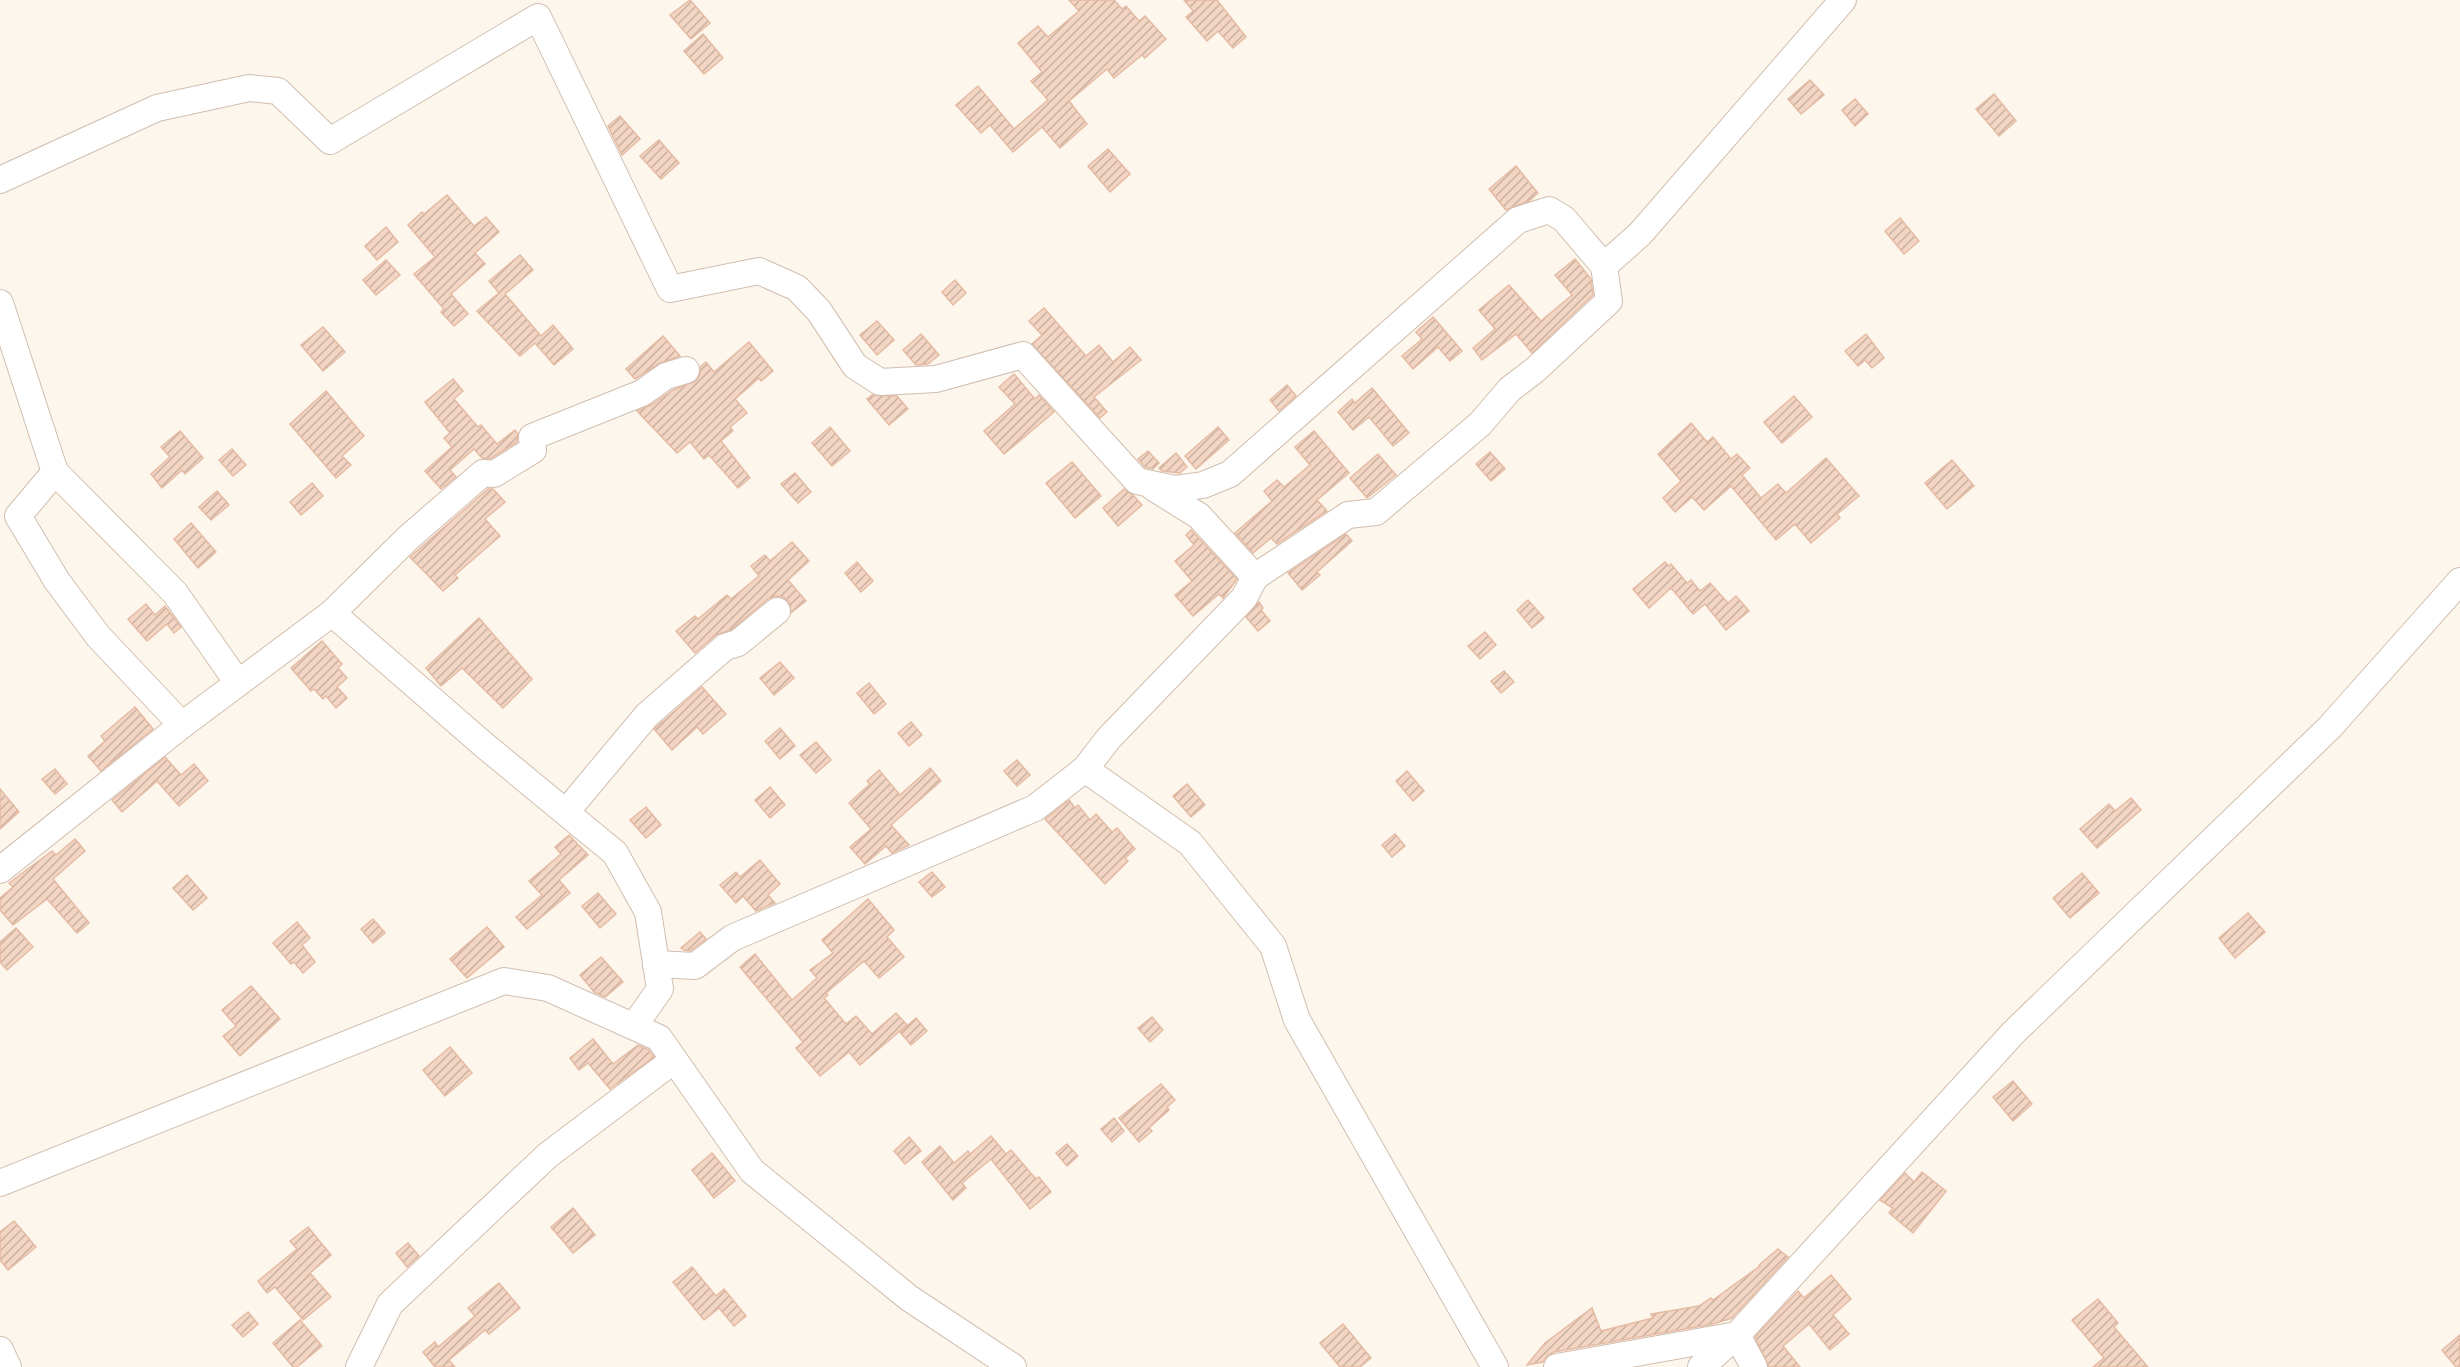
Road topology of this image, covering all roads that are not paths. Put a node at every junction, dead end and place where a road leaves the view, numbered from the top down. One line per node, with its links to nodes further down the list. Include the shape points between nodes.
1 (1843, 0): 3 (street, via 1640,234)
2 (0, 180): 7 (street, via 157,108 249,88 278,91 330,141 538,16 670,289 759,271 797,288 819,311 855,366 880,382 936,379 1023,355 1137,481)
3 (1604, 266): 7 (street, via 1564,219 1549,210 1518,220 1230,474 1203,485 1175,489); 8 (street, via 1610,301 1510,390 1480,424 1376,512 1348,515)
4 (0, 303): 6 (street)
5 (686, 370): 11 (street, via 666,376 642,393 532,437 533,450 494,474 483,473)
6 (55, 472): 12 (street, via 175,593); 13 (street, via 18,516 57,581 98,636)
7 (1149, 484): 8 (street, via 1199,516)
8 (1256, 577): 14 (street, via 1244,598 1109,738)
9 (2460, 581): 21 (street, via 2330,727 2014,1032)
10 (777, 611): 15 (street, via 738,643 725,647 646,715)
11 (332, 613): 12 (street); 15 (street)
12 (238, 683): 13 (street)
13 (182, 725): 16 (street)
14 (1085, 769): 17 (street, via 1035,808 732,938 695,966); 27 (street, via 1190,843 1273,946 1297,1020)
15 (566, 812): 17 (street, via 615,853 648,912)
16 (0, 870)
17 (656, 964): 18 (street, via 660,989)
18 (634, 1026): 19 (street, via 659,1038); 20 (street, via 548,988 504,981)
19 (674, 1060): 23 (street, via 752,1170); 25 (street, via 548,1155 390,1304)
20 (0, 1184)
21 (1737, 1335): 28 (street); 29 (street); 30 (street)
22 (0, 1350): 24 (street)
23 (980, 1359): 26 (street)
24 (8, 1367)
25 (359, 1367)
26 (1013, 1367)
27 (1495, 1367)
28 (1557, 1367)
29 (1701, 1367)
30 (1754, 1367)

